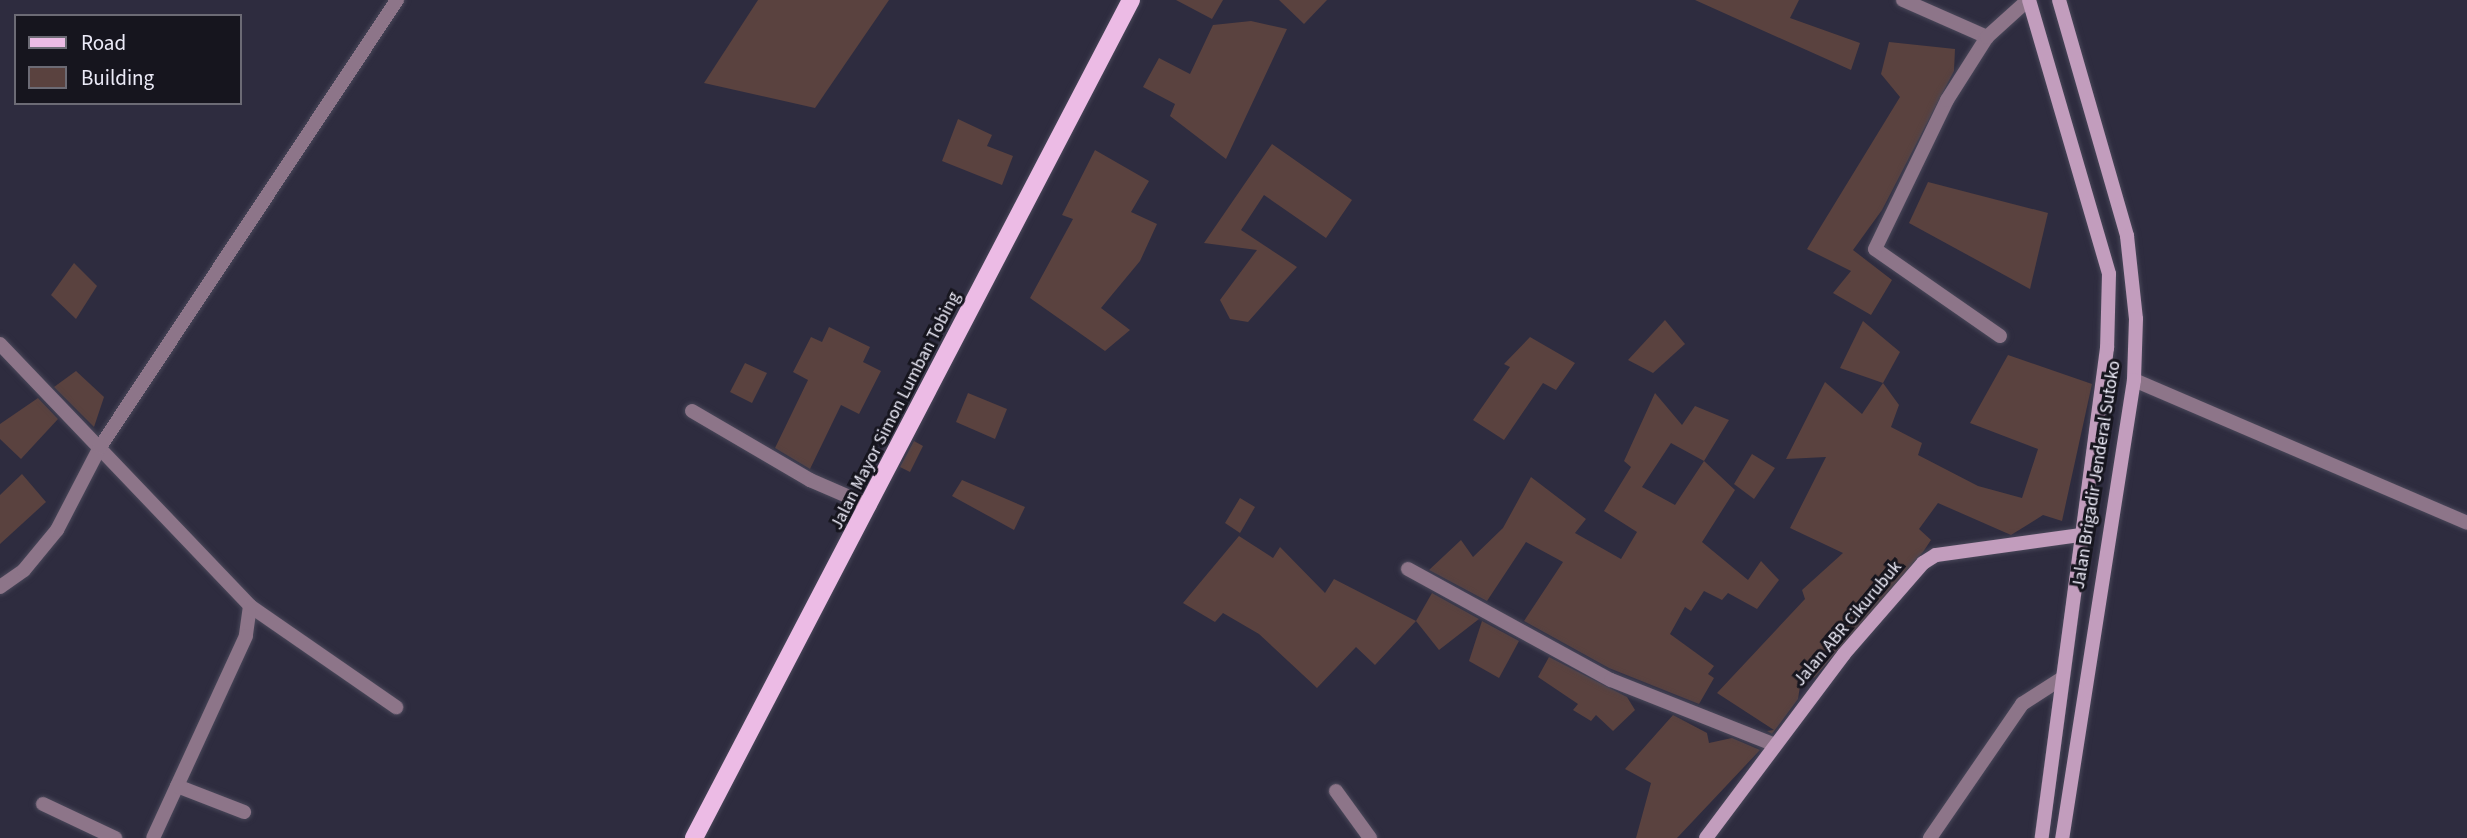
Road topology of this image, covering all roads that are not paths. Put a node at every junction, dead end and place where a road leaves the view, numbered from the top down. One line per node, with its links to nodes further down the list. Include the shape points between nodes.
1 (397, 0): 13 (street)
2 (1130, 0): 14 (main road, Jalan Mayor Simon Lumban Tobing)
3 (1903, 0): 6 (street)
4 (2029, 0): 6 (street); 8 (street)
5 (2059, 0): 7 (street, Jalan Brigadir Jenderal Sutoko)
6 (1987, 37): 9 (street, via 1947,100 1875,249)
7 (2095, 124): 8 (street); 11 (street, Jalan Brigadir Jenderal Sutoko, via 2136,281)
8 (2072, 131): 16 (street, via 2109,274 2107,348)
9 (2000, 336)
10 (0, 344): 13 (street)
11 (2134, 380): 15 (street); 21 (street, Jalan Brigadir Jenderal Sutoko)
12 (692, 411): 14 (street, via 810,480)
13 (100, 447): 18 (street, via 57,530 24,570); 19 (street)
14 (870, 506): 31 (main road, Jalan Mayor Simon Lumban Tobing)
15 (2467, 523)
16 (2080, 535): 20 (street); 24 (street, Jalan ABR Cikurubuk, via 1937,555 1923,563)
17 (1408, 569): 24 (street, via 1611,680)
18 (0, 587)
19 (250, 607): 23 (street); 25 (street, via 246,636)
20 (2065, 649): 21 (street); 22 (street)
21 (2089, 652): 36 (street, Jalan Brigadir Jenderal Sutoko)
22 (2061, 679): 34 (street, via 2022,704); 35 (street)
23 (396, 707)
24 (1775, 746): 33 (street, Jalan ABR Cikurubuk)
25 (177, 786): 28 (street); 30 (street)
26 (1336, 791): 32 (street)
27 (43, 804): 29 (street)
28 (244, 812)
29 (115, 838)
30 (153, 838)
31 (694, 838)
32 (1370, 838)
33 (1706, 838)
34 (1930, 838)
35 (2042, 838)
36 (2062, 838)

